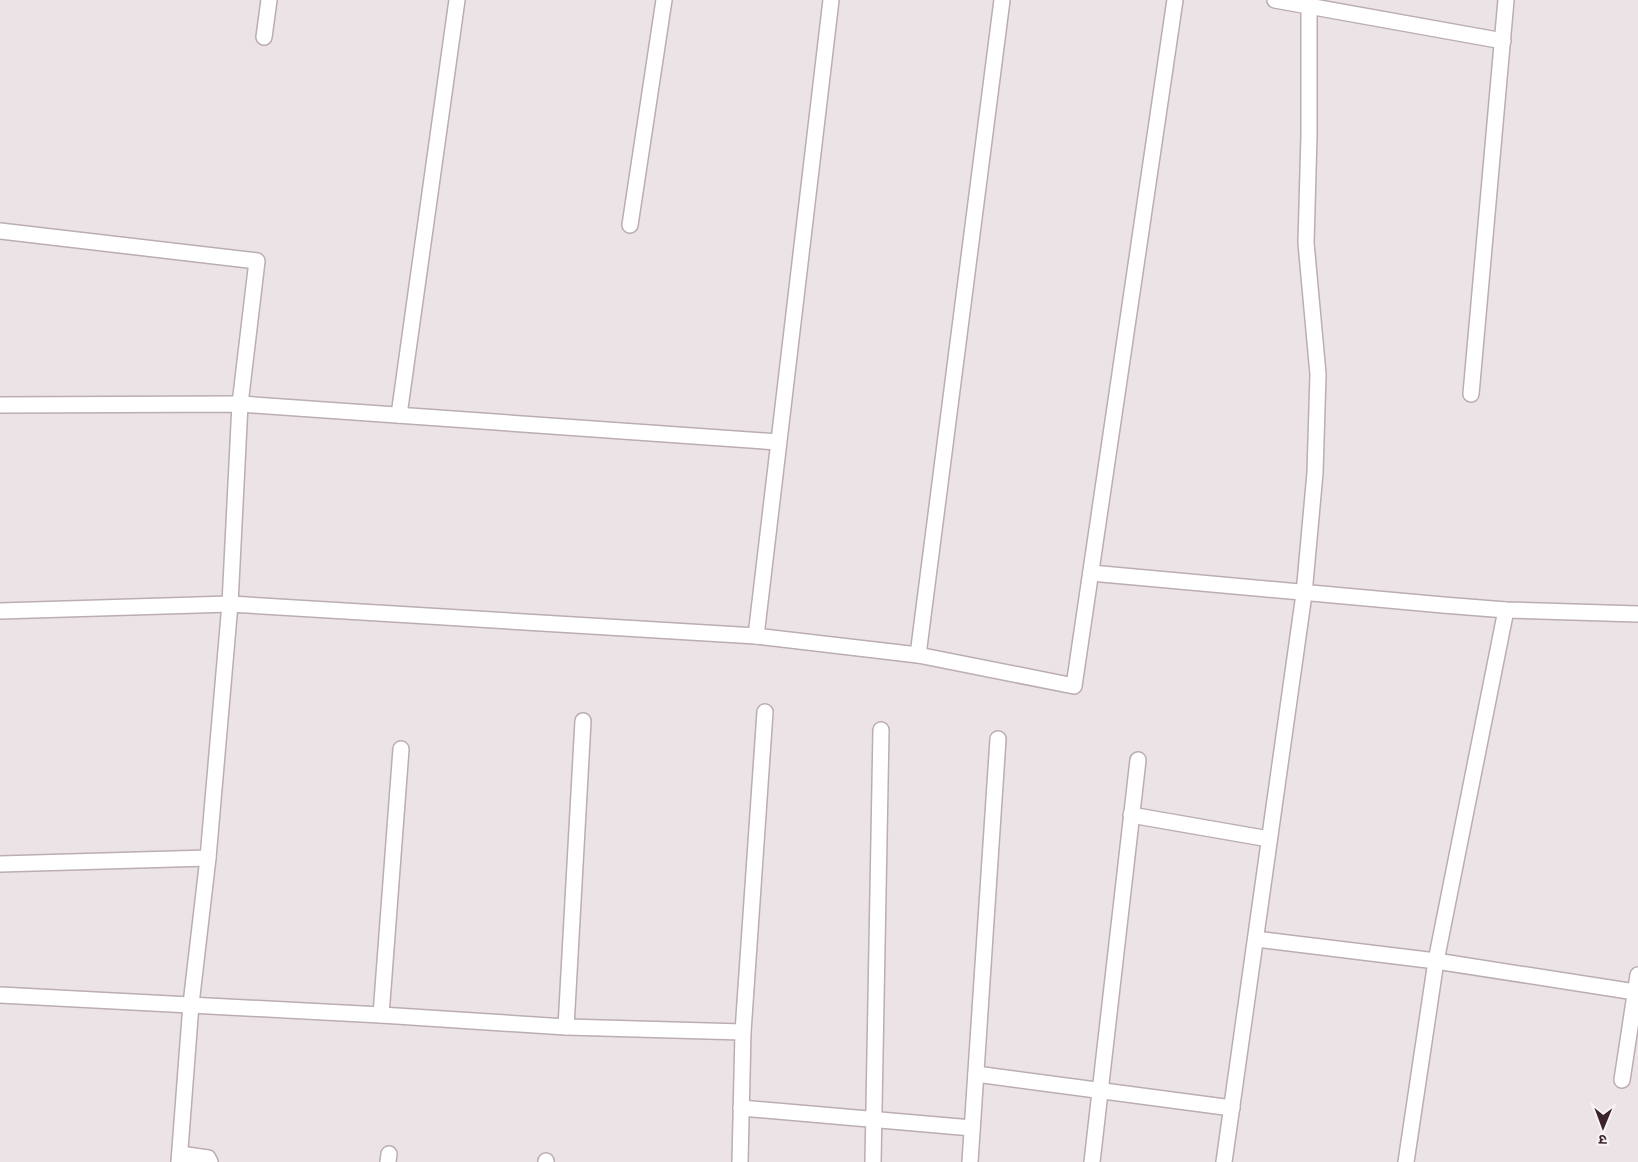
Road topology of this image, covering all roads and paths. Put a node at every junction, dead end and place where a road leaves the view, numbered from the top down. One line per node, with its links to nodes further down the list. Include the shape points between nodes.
1 (270, 0): 10 (street)
2 (457, 0): 17 (street)
3 (664, 0): 12 (street)
4 (831, 0): 18 (street)
5 (1002, 0): 26 (street)
6 (1175, 0): 19 (street)
7 (1275, 0): 9 (street)
8 (1506, 0): 11 (street)
9 (1308, 3): 11 (street); 20 (street, via 1306,243 1318,374 1315,473)
10 (264, 38)
11 (1503, 41): 14 (street)
12 (630, 225)
13 (0, 230): 15 (street, via 258,261)
14 (1471, 394)
15 (240, 404): 16 (street); 17 (street); 21 (street)
16 (0, 405)
17 (399, 415): 18 (street)
18 (778, 442): 25 (street)
19 (1091, 573): 20 (street); 26 (street, via 1074,686)
20 (1304, 594): 22 (street); 34 (street)
21 (230, 604): 23 (street); 25 (street); 35 (street)
22 (1506, 610): 24 (street); 38 (street)
23 (0, 611)
24 (1638, 614)
25 (756, 636): 26 (street)
26 (918, 655)
27 (765, 712): 45 (street)
28 (583, 721): 44 (street)
29 (881, 730): 51 (street)
30 (998, 739): 46 (street)
31 (401, 749): 43 (street)
32 (1138, 760): 33 (street)
33 (1131, 815): 34 (street); 48 (street)
34 (1269, 839): 37 (street)
35 (208, 858): 36 (street); 42 (street)
36 (0, 864)
37 (1256, 939): 38 (street); 50 (street)
38 (1436, 961): 40 (street); 60 (street)
39 (1638, 975): 40 (street)
40 (1636, 992): 47 (street)
41 (0, 995): 42 (street)
42 (191, 1004): 43 (street); 53 (street)
43 (381, 1015): 44 (street)
44 (566, 1028): 45 (street)
45 (743, 1032): 49 (street)
46 (976, 1074): 48 (street); 52 (street)
47 (1622, 1080)
48 (1100, 1090): 50 (street); 58 (street)
49 (741, 1108): 51 (street); 55 (street)
50 (1232, 1108): 59 (street)
51 (874, 1119): 52 (street); 56 (street)
52 (972, 1128): 57 (street)
53 (179, 1158): 54 (street, via 208,1158)
54 (210, 1162)
55 (740, 1162)
56 (872, 1162)
57 (970, 1162)
58 (1092, 1162)
59 (1224, 1162)
60 (1406, 1162)

